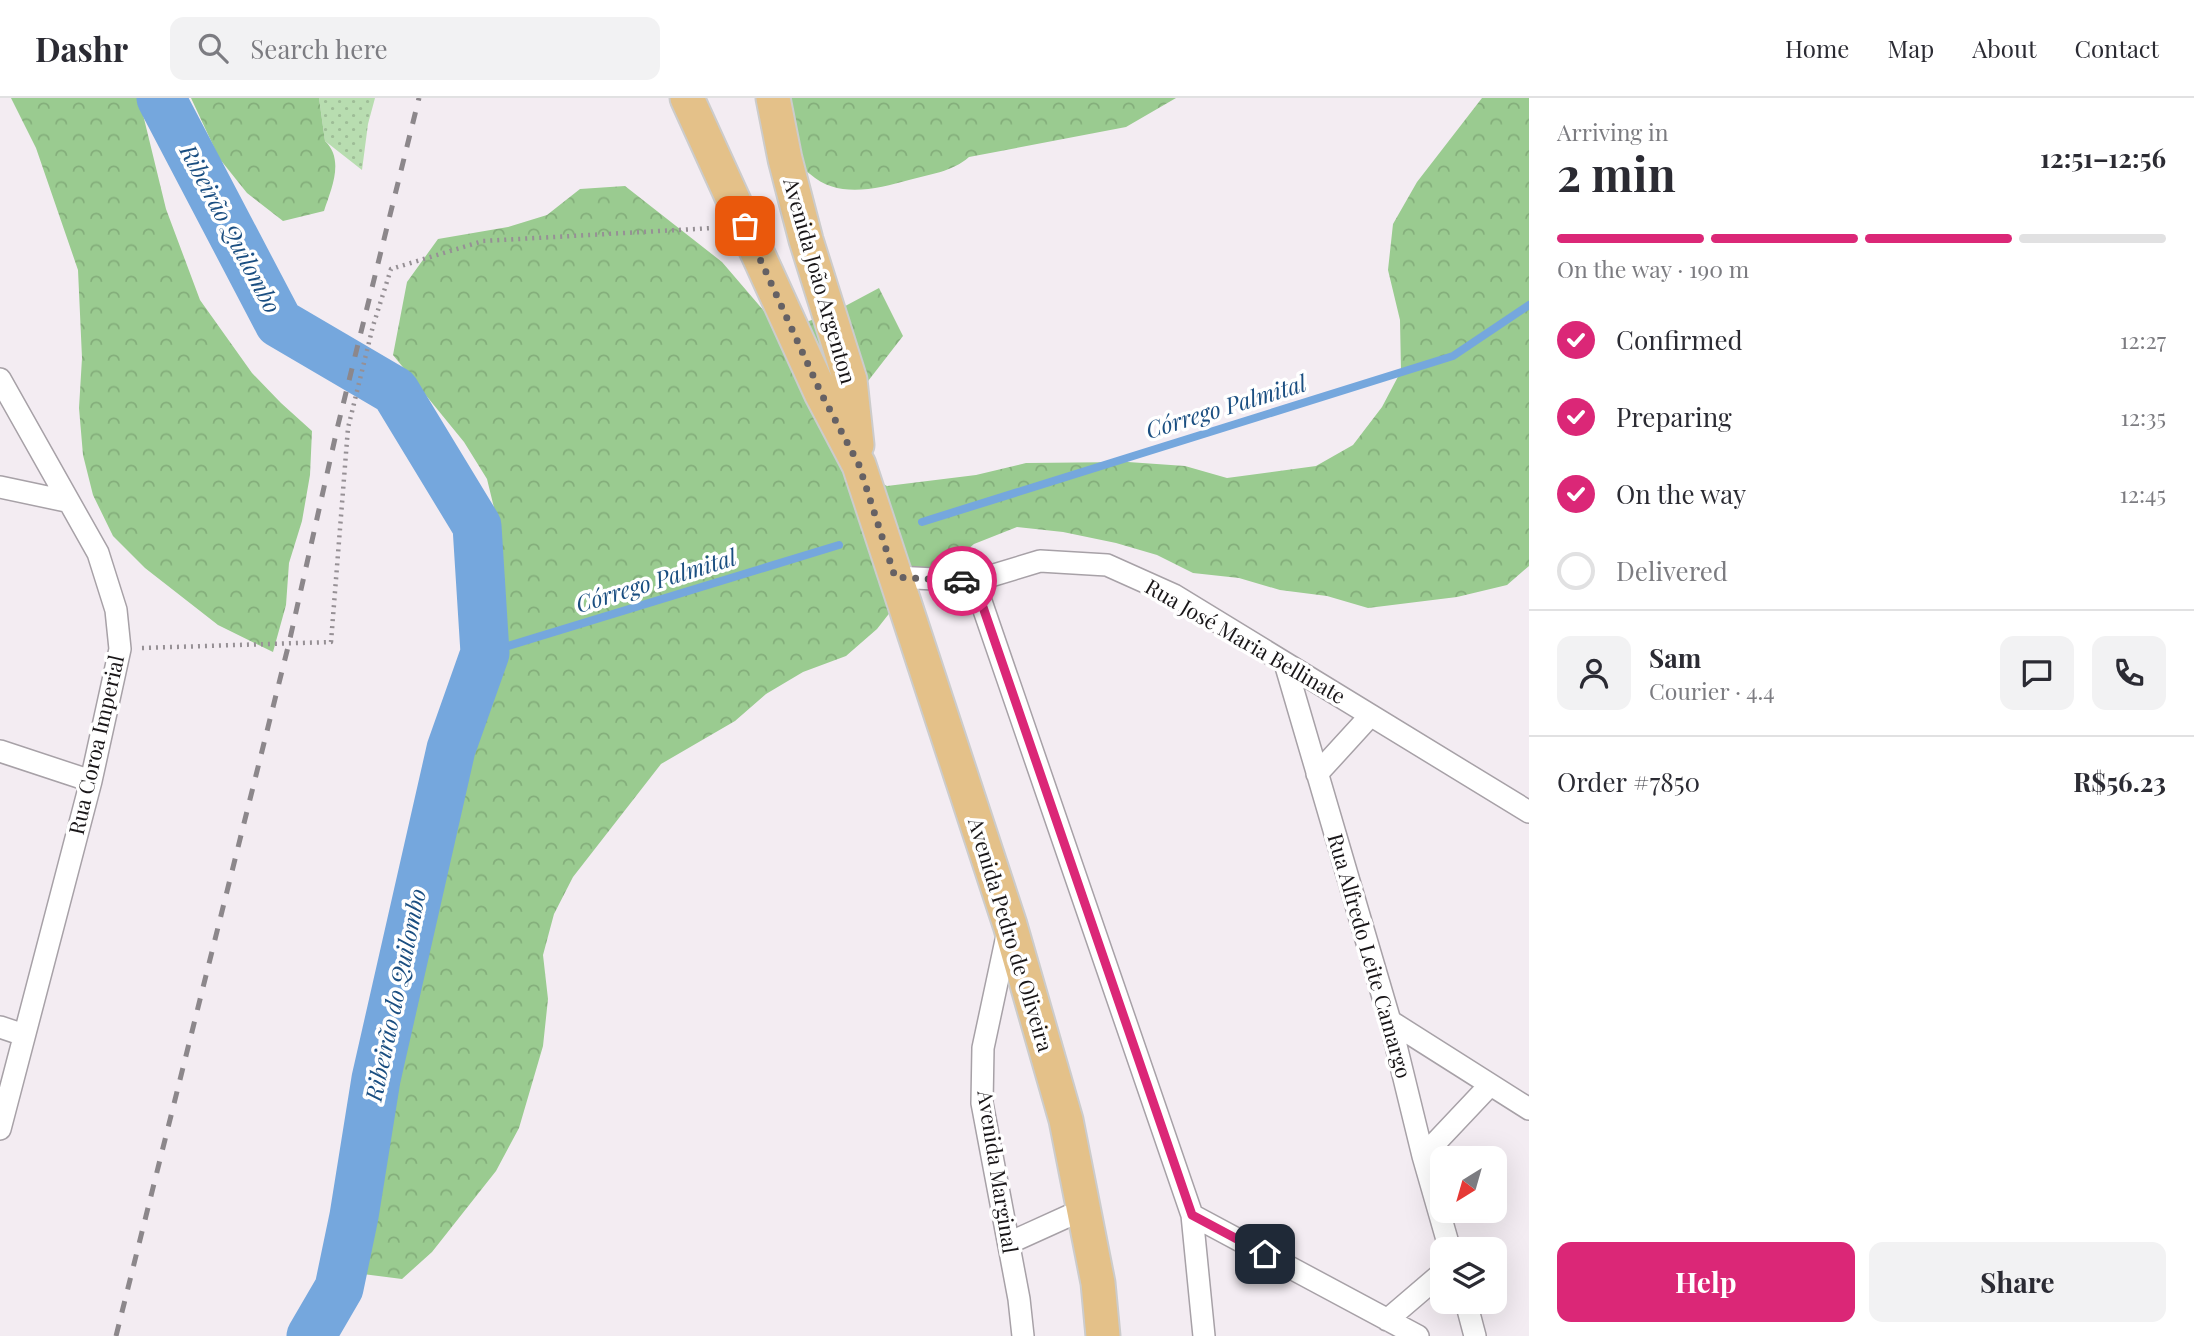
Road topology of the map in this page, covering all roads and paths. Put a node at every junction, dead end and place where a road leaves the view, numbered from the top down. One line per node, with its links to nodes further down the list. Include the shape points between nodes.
1 (687, 98): 3 (main road, Avenida João Argenton)
2 (773, 98): 5 (main road, Avenida João Argenton, via 803,226 850,380)
3 (745, 226): 5 (main road, Avenida João Argenton); 11 (path, via 483,241 391,269 348,428 331,642)
4 (0, 379): 7 (street, Rua Coroa Imperial)
5 (859, 465): 8 (main road, Avenida João Argenton)
6 (0, 487): 7 (street)
7 (66, 501): 11 (street, Rua Coroa Imperial, via 98,553 117,610)
8 (880, 532): 9 (main road, Avenida Pedro de Oliveira)
9 (895, 577): 10 (street, Rua José Maria Bellinate); 18 (main road, Avenida Pedro de Oliveira)
10 (974, 581): 12 (street, Rua José Maria Bellinate, via 1040,561 1107,565 1174,595); 27 (street)
11 (120, 649): 16 (street, Rua Coroa Imperial)
12 (1284, 663): 13 (street, Rua José Maria Bellinate); 15 (street, Rua Alfredo Leite Camargo)
13 (1370, 716): 15 (street); 17 (street, Rua José Maria Bellinate)
14 (0, 751): 16 (street)
15 (1317, 774): 19 (street, Rua Alfredo Leite Camargo)
16 (90, 781): 21 (street, Rua Coroa Imperial)
17 (1529, 812)
18 (1010, 925): 26 (main road, Avenida Pedro de Oliveira, via 1066,1120); 29 (street, Avenida Marginal, via 983,1048 982,1103)
19 (1390, 1021): 22 (street); 25 (street, Rua Alfredo Leite Camargo)
20 (0, 1027): 21 (street)
21 (24, 1035): 24 (street, Rua Coroa Imperial)
22 (1490, 1085): 23 (street); 25 (street)
23 (1529, 1108)
24 (0, 1129)
25 (1423, 1156): 28 (street, Rua Alfredo Leite Camargo)
26 (1084, 1209): 29 (street); 34 (main road, Avenida Pedro de Oliveira)
27 (1192, 1215): 32 (street); 35 (street)
28 (1446, 1237)
29 (1009, 1243): 33 (street, Avenida Marginal)
30 (1430, 1283): 32 (street)
31 (1469, 1314): 37 (street)
32 (1387, 1320): 36 (street)
33 (1023, 1336)
34 (1103, 1336)
35 (1204, 1336)
36 (1418, 1336)
37 (1475, 1336)

